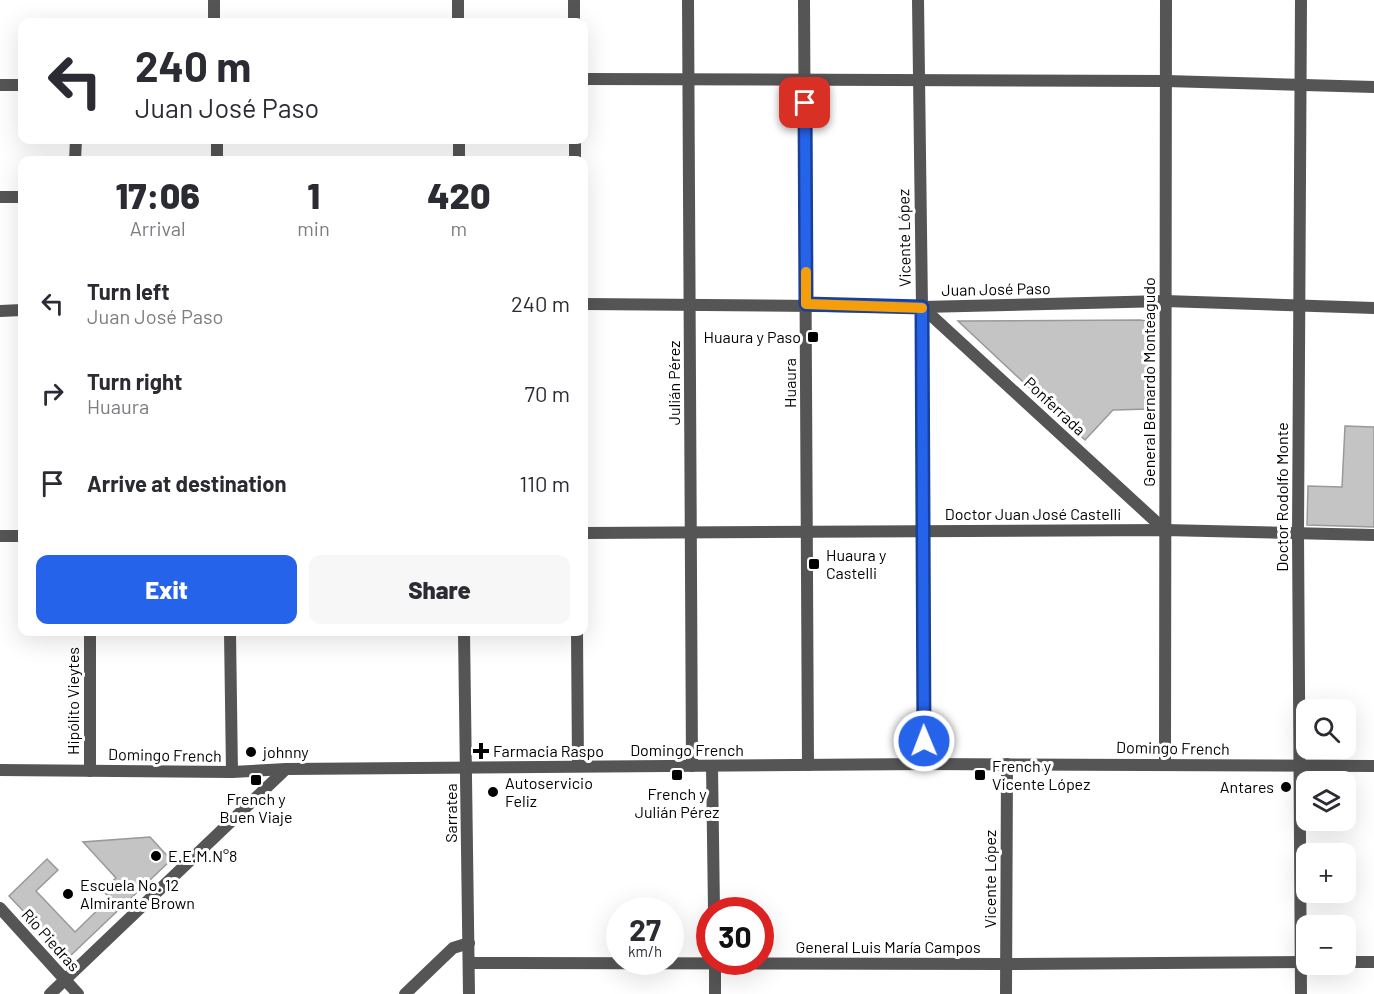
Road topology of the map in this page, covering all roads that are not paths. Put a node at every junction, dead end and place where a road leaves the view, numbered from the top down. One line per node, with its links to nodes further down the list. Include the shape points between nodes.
1 (214, 0): 9 (street)
2 (458, 0): 10 (street)
3 (574, 0): 11 (street)
4 (688, 0): 14 (street, Julián Pérez)
5 (804, 0): 13 (street, Huaura)
6 (918, 0): 15 (street, Vicente López)
7 (1166, 0): 16 (street, General Bernardo Monteagudo)
8 (1301, 0): 17 (street, Doctor Rodolfo Monte)
9 (214, 18)
10 (458, 18)
11 (574, 18)
12 (588, 79): 14 (street)
13 (805, 80): 14 (street); 15 (street); 25 (street, Huaura)
14 (688, 81): 27 (street, Julián Pérez)
15 (918, 81): 16 (street); 28 (street, Vicente López)
16 (1166, 81): 17 (street); 23 (street, General Bernardo Monteagudo)
17 (1301, 85): 20 (street); 26 (street, Doctor Rodolfo Monte)
18 (0, 86): 19 (street)
19 (18, 86)
20 (1374, 87)
21 (0, 197): 22 (street)
22 (18, 197)
23 (1165, 301): 26 (street, Juan José Paso); 28 (street, Juan José Paso); 32 (street, General Bernardo Monteagudo)
24 (588, 304): 27 (street, Juan José Paso)
25 (806, 304): 27 (street, Juan José Paso); 28 (street, Juan José Paso); 34 (street, Huaura)
26 (1299, 304): 29 (street, Juan José Paso); 37 (street, Doctor Rodolfo Monte)
27 (690, 305): 36 (street, Julián Pérez)
28 (922, 307): 32 (street, Ponferrada); 35 (street, Vicente López)
29 (1374, 308)
30 (18, 310): 31 (street)
31 (0, 311)
32 (1165, 530): 35 (street, Doctor Juan José Castelli); 37 (street, Doctor Juan José Castelli); 45 (street, General Bernardo Monteagudo)
33 (588, 532): 36 (street, Doctor Juan José Castelli)
34 (806, 532): 35 (street, Doctor Juan José Castelli); 36 (street, Doctor Juan José Castelli); 47 (street, Huaura)
35 (922, 532): 46 (street, Vicente López)
36 (692, 533): 50 (street, Julián Pérez)
37 (1298, 534): 40 (street, Doctor Juan José Castelli); 52 (street, Doctor Rodolfo Monte)
38 (0, 536): 39 (street)
39 (18, 536)
40 (1374, 536)
41 (90, 636): 57 (street, Hipólito Vieytes)
42 (230, 636): 58 (street)
43 (464, 636): 54 (street, Sarratea)
44 (577, 636): 49 (street)
45 (1166, 763): 48 (street, Domingo French); 52 (street, Domingo French)
46 (925, 764): 47 (street, Domingo French); 48 (street, Domingo French)
47 (808, 765): 51 (street, Domingo French)
48 (1007, 765): 69 (street, Vicente López)
49 (578, 766): 50 (street, Domingo French); 54 (street, Domingo French)
50 (692, 766): 51 (street, Domingo French)
51 (712, 766): 59 (street)
52 (1301, 766): 53 (street, Domingo French); 61 (street, Doctor Rodolfo Monte)
53 (1374, 766)
54 (468, 767): 55 (street, Domingo French); 62 (street, Sarratea)
55 (286, 769): 58 (street, Domingo French); 72 (street)
56 (0, 770): 57 (street, Domingo French)
57 (90, 771): 58 (street, Domingo French)
58 (232, 772)
59 (714, 897)
60 (0, 908): 72 (street, Río Piedras)
61 (1303, 915)
62 (469, 943): 68 (street, Sarratea); 75 (street, via 453,948)
63 (696, 962): 68 (street, General Luis María Campos)
64 (774, 962): 69 (street, General Luis María Campos)
65 (1296, 962): 69 (street, General Luis María Campos)
66 (1356, 962): 67 (street)
67 (1374, 962)
68 (469, 963): 76 (street, Sarratea)
69 (1006, 964): 78 (street, Vicente López)
70 (715, 975): 77 (street)
71 (1303, 975): 79 (street, Doctor Rodolfo Monte)
72 (65, 980): 73 (street); 74 (street, Río Piedras)
73 (50, 994)
74 (78, 994)
75 (405, 994)
76 (470, 994)
77 (715, 994)
78 (1006, 994)
79 (1301, 994)

